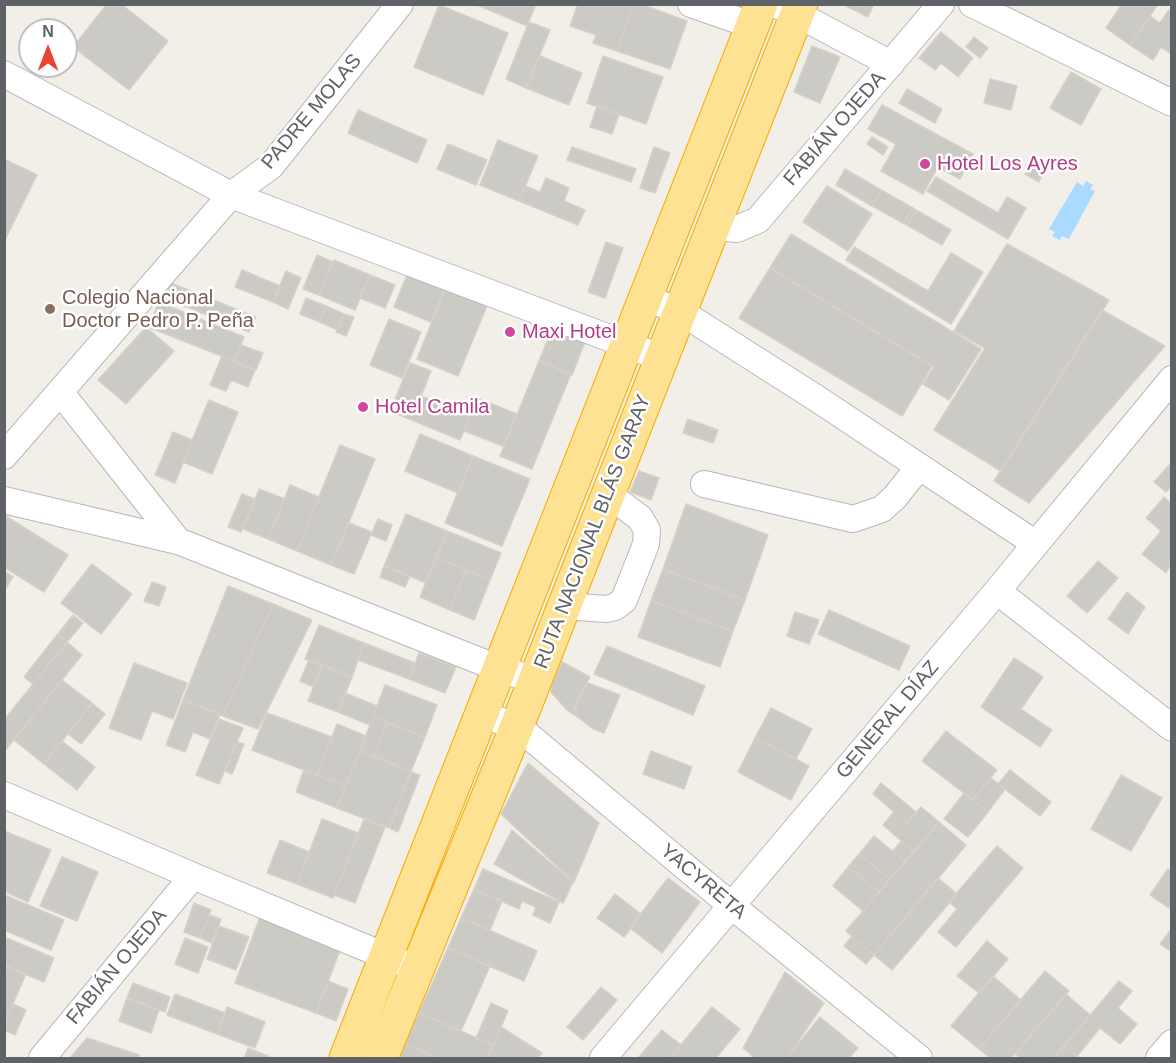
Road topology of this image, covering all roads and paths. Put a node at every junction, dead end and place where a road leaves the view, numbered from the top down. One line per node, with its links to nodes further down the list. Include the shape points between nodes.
1 (400, 4): 9 (street, PADRE MOLAS, via 271,166)
2 (691, 4): 5 (street)
3 (941, 4): 6 (street, FABIÁN OJEDA)
4 (972, 4): 8 (street)
5 (777, 11): 6 (street); 10 (highway, RUTA NACIONAL BLÁS GARAY); 11 (highway, RUTA NACIONAL BLÁS GARAY)
6 (891, 64): 10 (street, FABIÁN OJEDA, via 758,220 737,229)
7 (4, 74): 9 (street)
8 (1172, 103)
9 (231, 195): 13 (street); 16 (street, PADRE MOLAS)
10 (714, 227): 12 (highway, RUTA NACIONAL BLÁS GARAY)
11 (646, 298): 12 (street); 13 (highway, RUTA NACIONAL BLÁS GARAY)
12 (681, 312): 14 (highway, RUTA NACIONAL BLÁS GARAY); 18 (street)
13 (627, 346): 14 (street); 26 (highway, RUTA NACIONAL BLÁS GARAY)
14 (662, 358): 20 (highway, RUTA NACIONAL BLÁS GARAY)
15 (1172, 379): 23 (street, GENERAL DÍAZ)
16 (61, 393): 17 (street, PADRE MOLAS); 22 (street)
17 (4, 456)
18 (919, 467): 19 (street, via 882,509 853,519); 23 (street)
19 (704, 484)
20 (608, 494): 25 (highway, RUTA NACIONAL BLÁS GARAY); 25 (street, via 640,518 647,530 646,544 624,600 606,609)
21 (4, 500): 22 (street)
22 (178, 541): 26 (street)
23 (1036, 544): 24 (street, GENERAL DÍAZ)
24 (997, 591): 30 (street); 33 (street, GENERAL DÍAZ)
25 (564, 606): 27 (highway, RUTA NACIONAL BLÁS GARAY)
26 (500, 669): 27 (street); 28 (highway, RUTA NACIONAL BLÁS GARAY)
27 (535, 680): 29 (highway, RUTA NACIONAL BLÁS GARAY)
28 (482, 715): 29 (street, YACYRETA); 34 (highway, RUTA NACIONAL BLÁS GARAY)
29 (517, 726): 33 (street, YACYRETA); 35 (highway, RUTA NACIONAL BLÁS GARAY)
30 (1172, 728)
31 (4, 795): 32 (street)
32 (193, 876): 34 (street); 37 (street, FABIÁN OJEDA)
33 (732, 906): 40 (street, GENERAL DÍAZ); 41 (street, YACYRETA)
34 (386, 957): 35 (street); 38 (highway, RUTA NACIONAL BLÁS GARAY)
35 (418, 969): 39 (highway, RUTA NACIONAL BLÁS GARAY)
36 (1172, 1043): 42 (street)
37 (42, 1059)
38 (346, 1059)
39 (381, 1059)
40 (603, 1059)
41 (919, 1059)
42 (1159, 1059)

